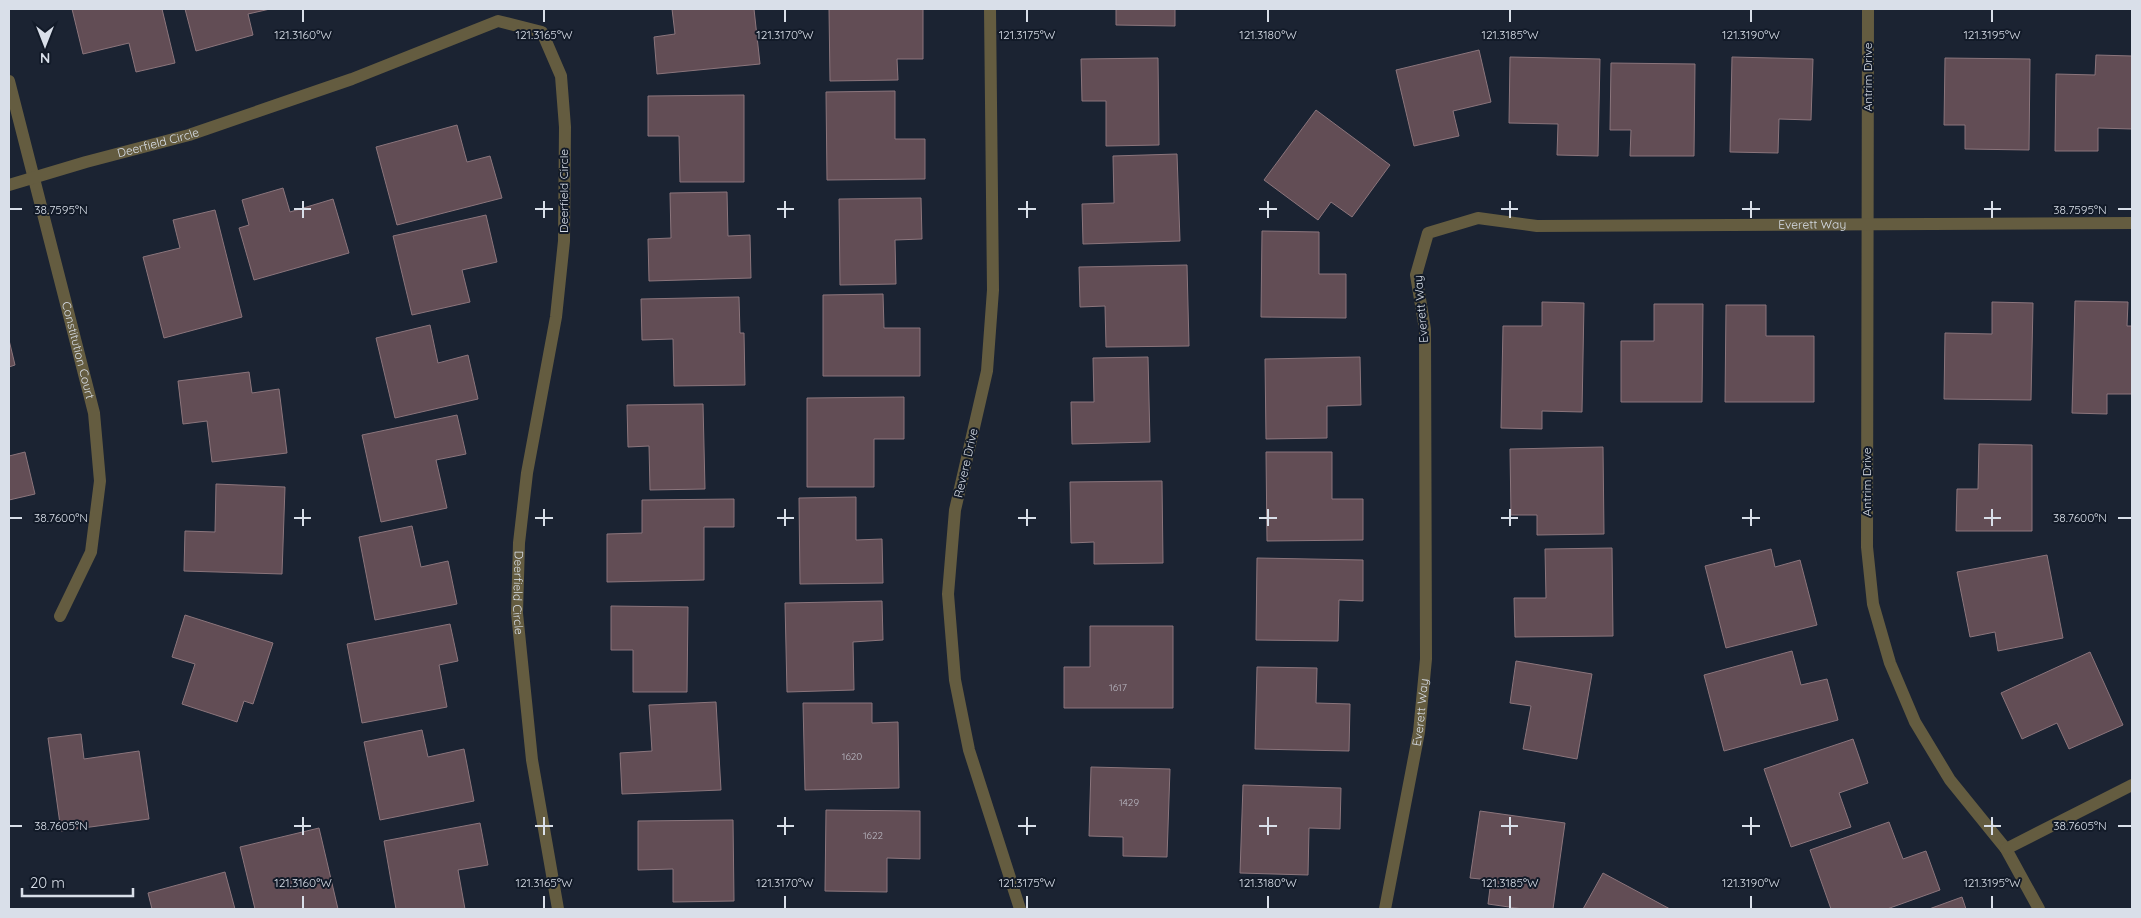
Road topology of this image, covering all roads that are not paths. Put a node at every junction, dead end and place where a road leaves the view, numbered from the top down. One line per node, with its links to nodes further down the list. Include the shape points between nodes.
1 (990, 9): 12 (street, Revere Drive, via 992,290 987,371 955,510 948,594 955,680 969,750)
2 (1868, 9): 7 (street, Antrim Drive)
3 (9, 81): 4 (street, Constitution Court)
4 (34, 177): 5 (street, Deerfield Circle); 8 (street, Constitution Court, via 94,413 100,481 91,552); 11 (street, Deerfield Circle, via 198,132 352,79 498,21 542,32 561,76 565,127 564,241 556,317 527,473 519,544 518,612 532,760)
5 (9, 185)
6 (2132, 223): 7 (street, Everett Way)
7 (1867, 224): 10 (street, Antrim Drive, via 1867,547 1873,604 1890,663 1915,722 1950,780); 13 (street, Everett Way, via 1537,226 1478,218 1428,233 1416,275 1425,329 1426,659 1419,732)
8 (60, 616)
9 (2132, 785): 10 (street)
10 (2006, 849): 14 (street, Antrim Drive)
11 (558, 909)
12 (1020, 909)
13 (1385, 909)
14 (2039, 909)

